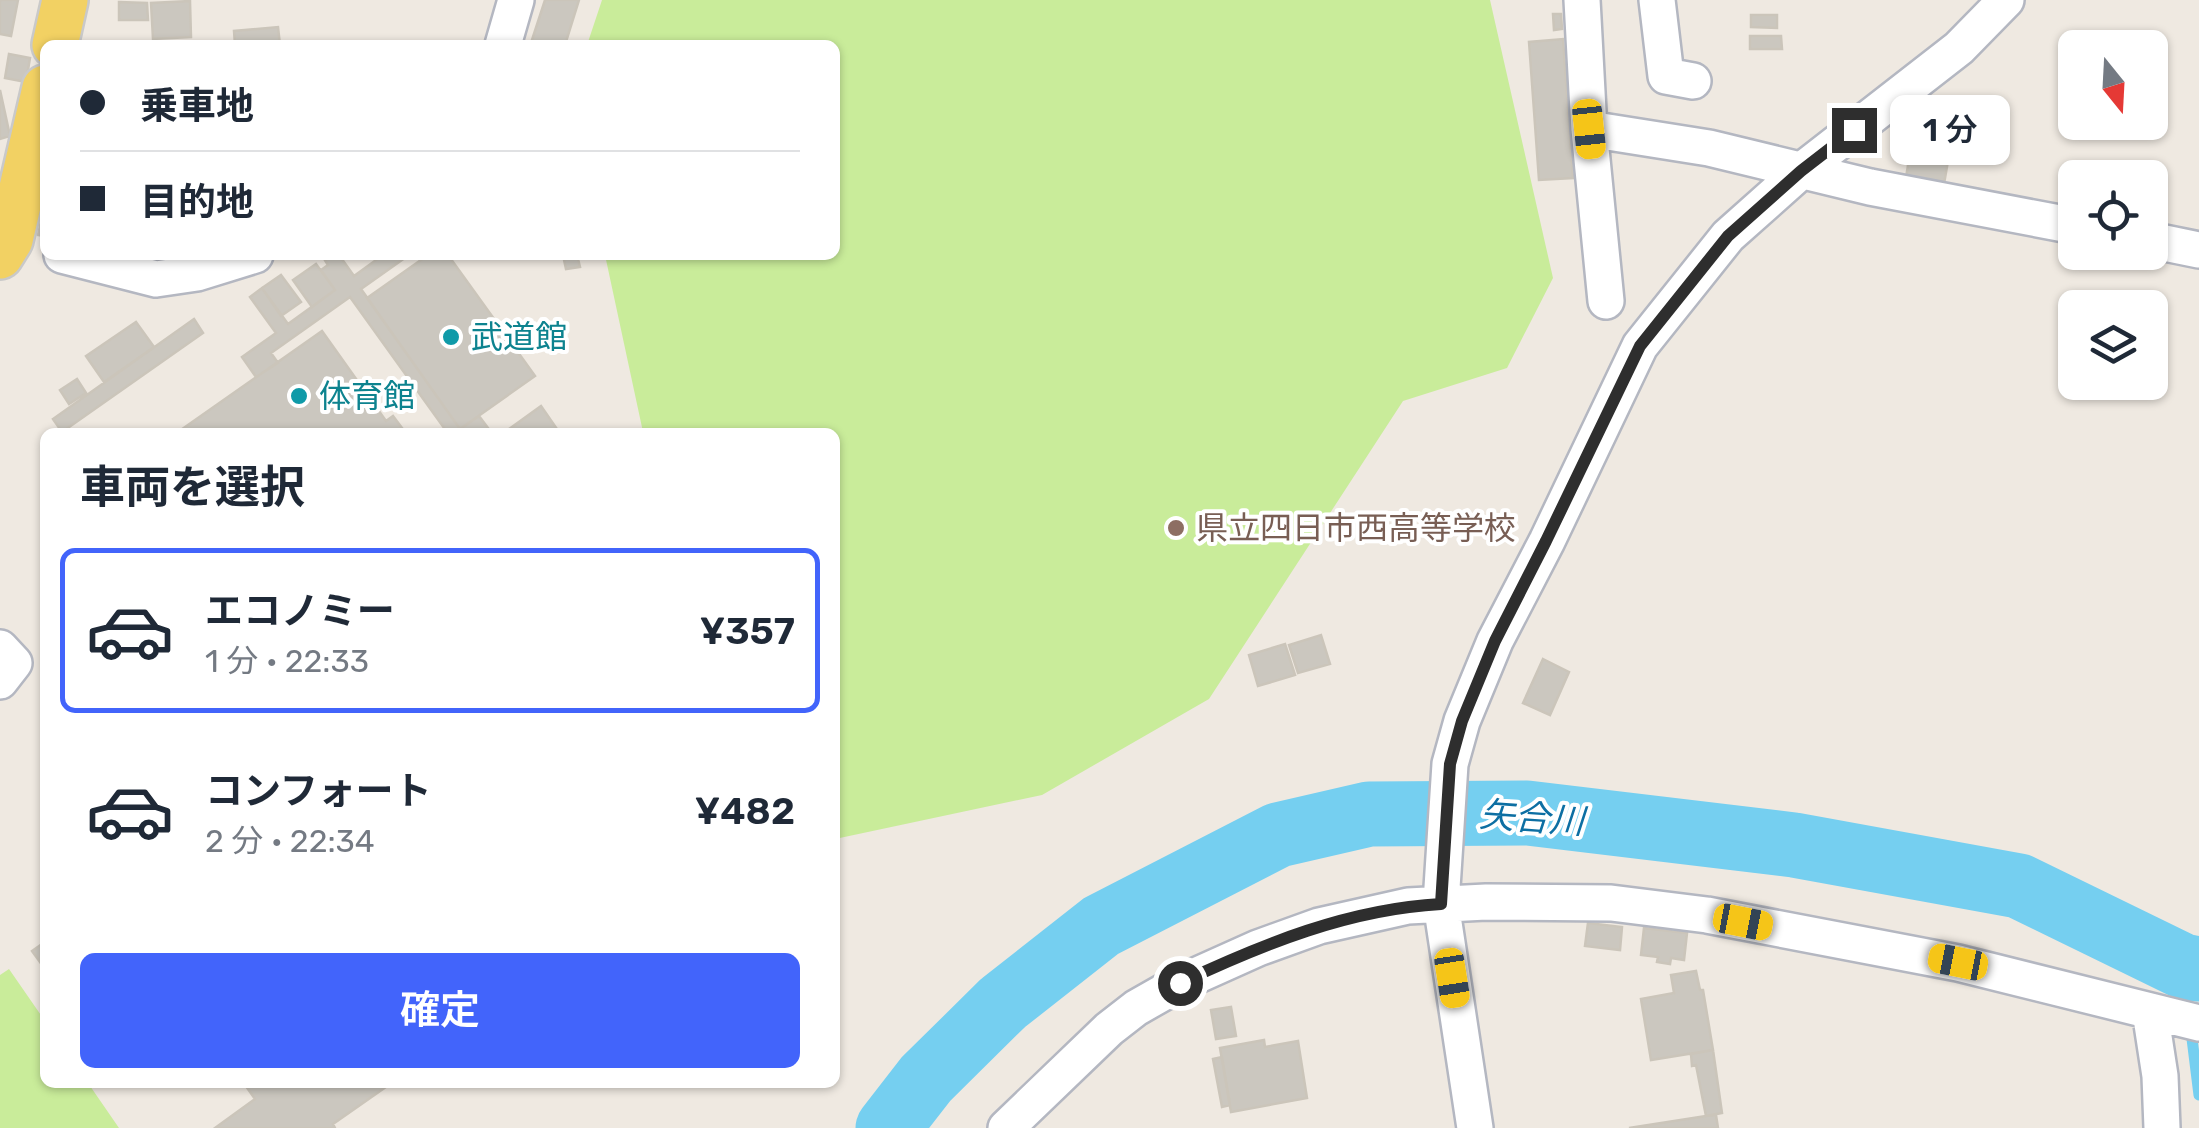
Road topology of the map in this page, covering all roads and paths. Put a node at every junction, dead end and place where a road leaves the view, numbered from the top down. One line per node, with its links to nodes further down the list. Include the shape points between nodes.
1 (65, 0): 6 (main road)
2 (516, 0): 7 (street)
3 (1582, 0): 10 (street)
4 (1658, 0): 8 (street, via 1666,76)
5 (2006, 0): 11 (street, via 1959,48)
6 (56, 40)
7 (505, 40)
8 (1693, 81)
9 (40, 118): 14 (main road)
10 (1589, 129): 11 (street); 18 (street)
11 (1801, 171): 12 (street); 21 (street, via 1728,236 1640,346 1495,641 1450,764)
12 (2058, 223)
13 (2168, 244): 15 (street)
14 (18, 249)
15 (2199, 250)
16 (82, 260): 17 (street, via 156,279)
17 (239, 260)
18 (1606, 301)
19 (0, 648): 20 (street, via 14,663)
20 (0, 681)
21 (1441, 904): 22 (street, via 1611,904 1707,915 1958,962); 24 (street, via 1319,926 1180,983 1109,1028); 25 (street)
22 (2157, 1013): 23 (street); 26 (street)
23 (2199, 1023)
24 (1006, 1128)
25 (1475, 1128)
26 (2162, 1128)

